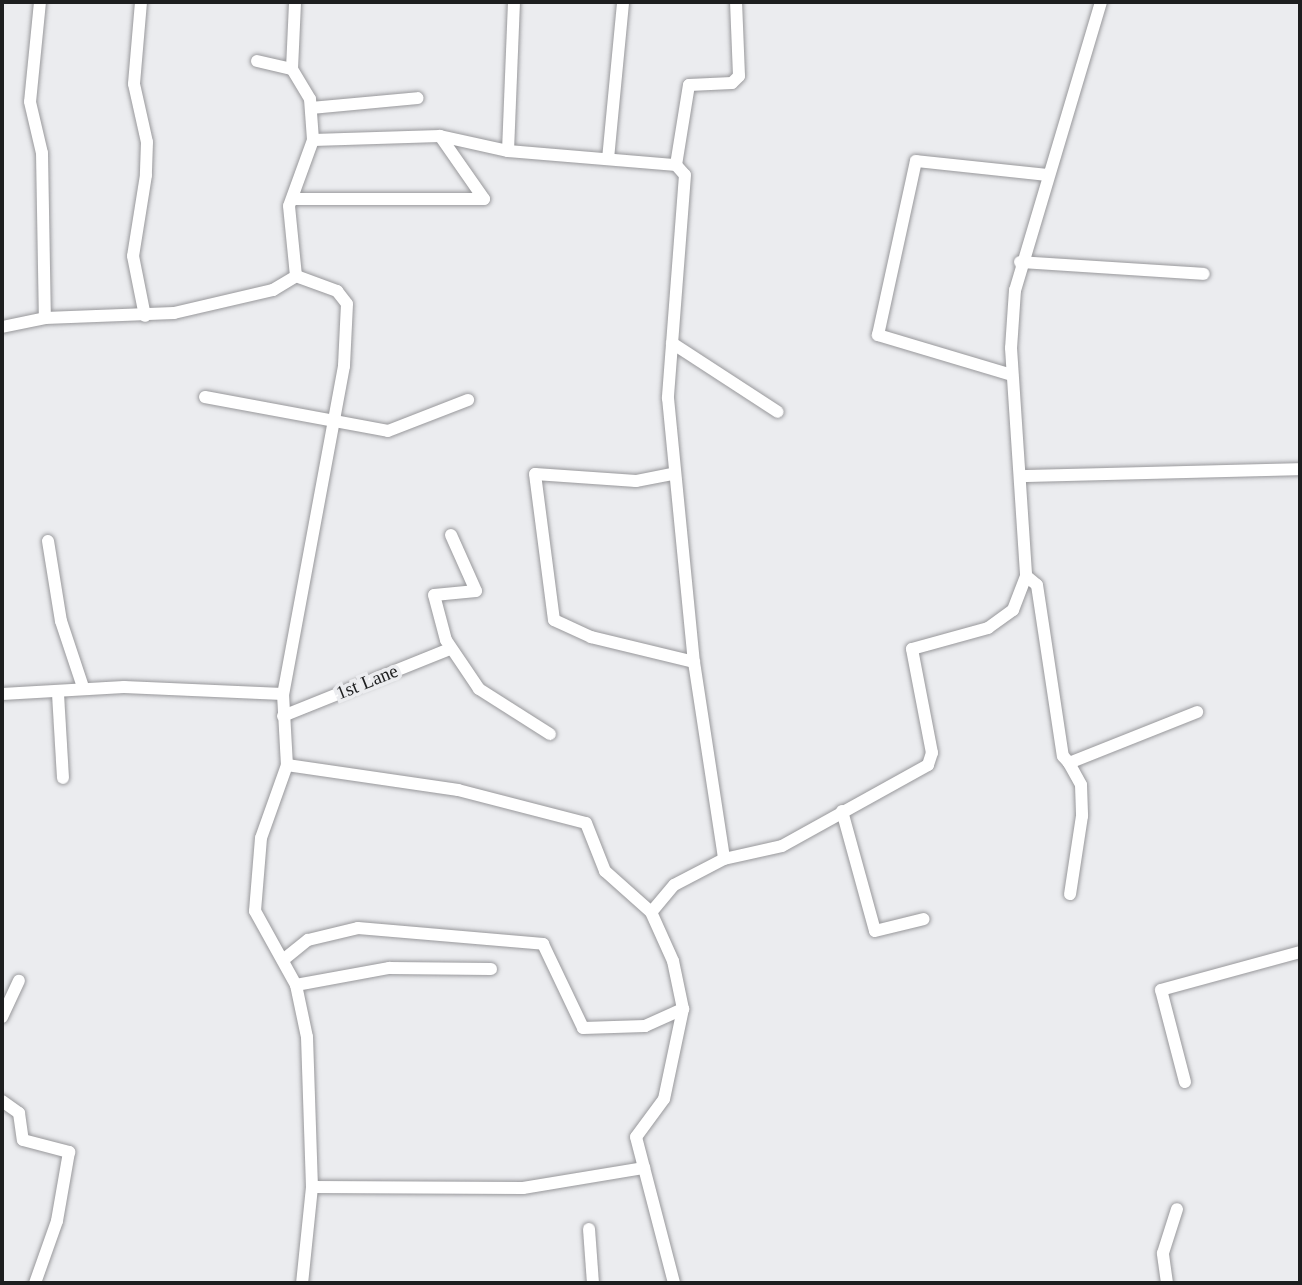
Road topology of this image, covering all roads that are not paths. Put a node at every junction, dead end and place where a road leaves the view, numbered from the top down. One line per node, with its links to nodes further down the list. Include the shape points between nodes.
1 (40, 2): 23 (street, via 30,102 42,153)
2 (141, 2): 22 (street, via 134,84 147,142 146,175 133,256)
3 (295, 2): 9 (street)
4 (514, 2): 14 (street)
5 (623, 2): 15 (street)
6 (736, 2): 16 (street, via 739,76 732,83 689,85)
7 (1101, 2): 17 (street, via 1089,59)
8 (257, 61): 9 (street)
9 (292, 69): 11 (street, via 301,75)
10 (418, 98): 11 (street)
11 (311, 108): 13 (street)
12 (440, 136): 13 (street); 14 (street); 18 (street, via 484,199)
13 (313, 140): 18 (street)
14 (508, 151): 15 (street)
15 (608, 159): 16 (street)
16 (676, 164): 25 (street, via 685,176)
17 (1046, 175): 19 (street); 26 (street, via 916,161 877,335)
18 (293, 199): 21 (street, via 289,244)
19 (1020, 262): 20 (street); 26 (street)
20 (1204, 274)
21 (296, 276): 22 (street, via 273,290); 30 (street, via 337,291 347,304)
22 (145, 316): 23 (street)
23 (45, 318): 24 (street)
24 (2, 327)
25 (672, 342): 29 (street); 38 (street, via 668,398)
26 (1012, 374): 33 (street)
27 (205, 397): 30 (street)
28 (468, 400): 30 (street, via 408,429)
29 (778, 412)
30 (333, 422): 42 (street)
31 (1300, 469): 33 (street)
32 (672, 474): 38 (street, via 636,481 535,474 554,620 591,637)
33 (1023, 476): 36 (street)
34 (450, 535): 37 (street, via 476,591 434,595)
35 (48, 541): 39 (street, via 61,621)
36 (1026, 576): 46 (street, via 1037,585 1063,756); 49 (street, via 1013,610 988,628 912,649 932,753 928,765)
37 (450, 649): 44 (street, 1st Lane); 45 (street, via 487,696)
38 (694, 662): 50 (street)
39 (83, 687): 41 (street); 42 (street)
40 (2, 694): 41 (street)
41 (58, 694): 48 (street)
42 (282, 694): 44 (street)
43 (1197, 712): 46 (street)
44 (283, 716): 47 (street)
45 (550, 734)
46 (1069, 763): 51 (street, via 1081,785 1082,816)
47 (287, 765): 52 (street, via 457,790 570,815 586,823 605,871); 55 (street, via 261,838 255,911)
48 (63, 778)
49 (842, 811): 50 (street, via 782,846); 53 (street, via 875,931)
50 (724, 859): 52 (street, via 674,885)
51 (1070, 894)
52 (651, 912): 59 (street, via 673,961)
53 (923, 919)
54 (1300, 952): 61 (street, via 1161,990)
55 (283, 960): 58 (street); 59 (street, via 308,940 358,928 543,944 583,1028 645,1026)
56 (491, 970): 58 (street, via 389,968)
57 (19, 981): 60 (street)
58 (296, 985): 64 (street, via 307,1037)
59 (683, 1009): 63 (street, via 664,1099 636,1137)
60 (2, 1017)
61 (1185, 1082)
62 (2, 1101): 67 (street, via 19,1113 23,1140 69,1152 57,1221)
63 (644, 1168): 64 (street, via 523,1188); 70 (street)
64 (312, 1188): 68 (street)
65 (1177, 1209): 71 (street, via 1163,1253)
66 (589, 1229): 69 (street)
67 (35, 1283)
68 (302, 1283)
69 (593, 1283)
70 (674, 1283)
71 (1167, 1283)

